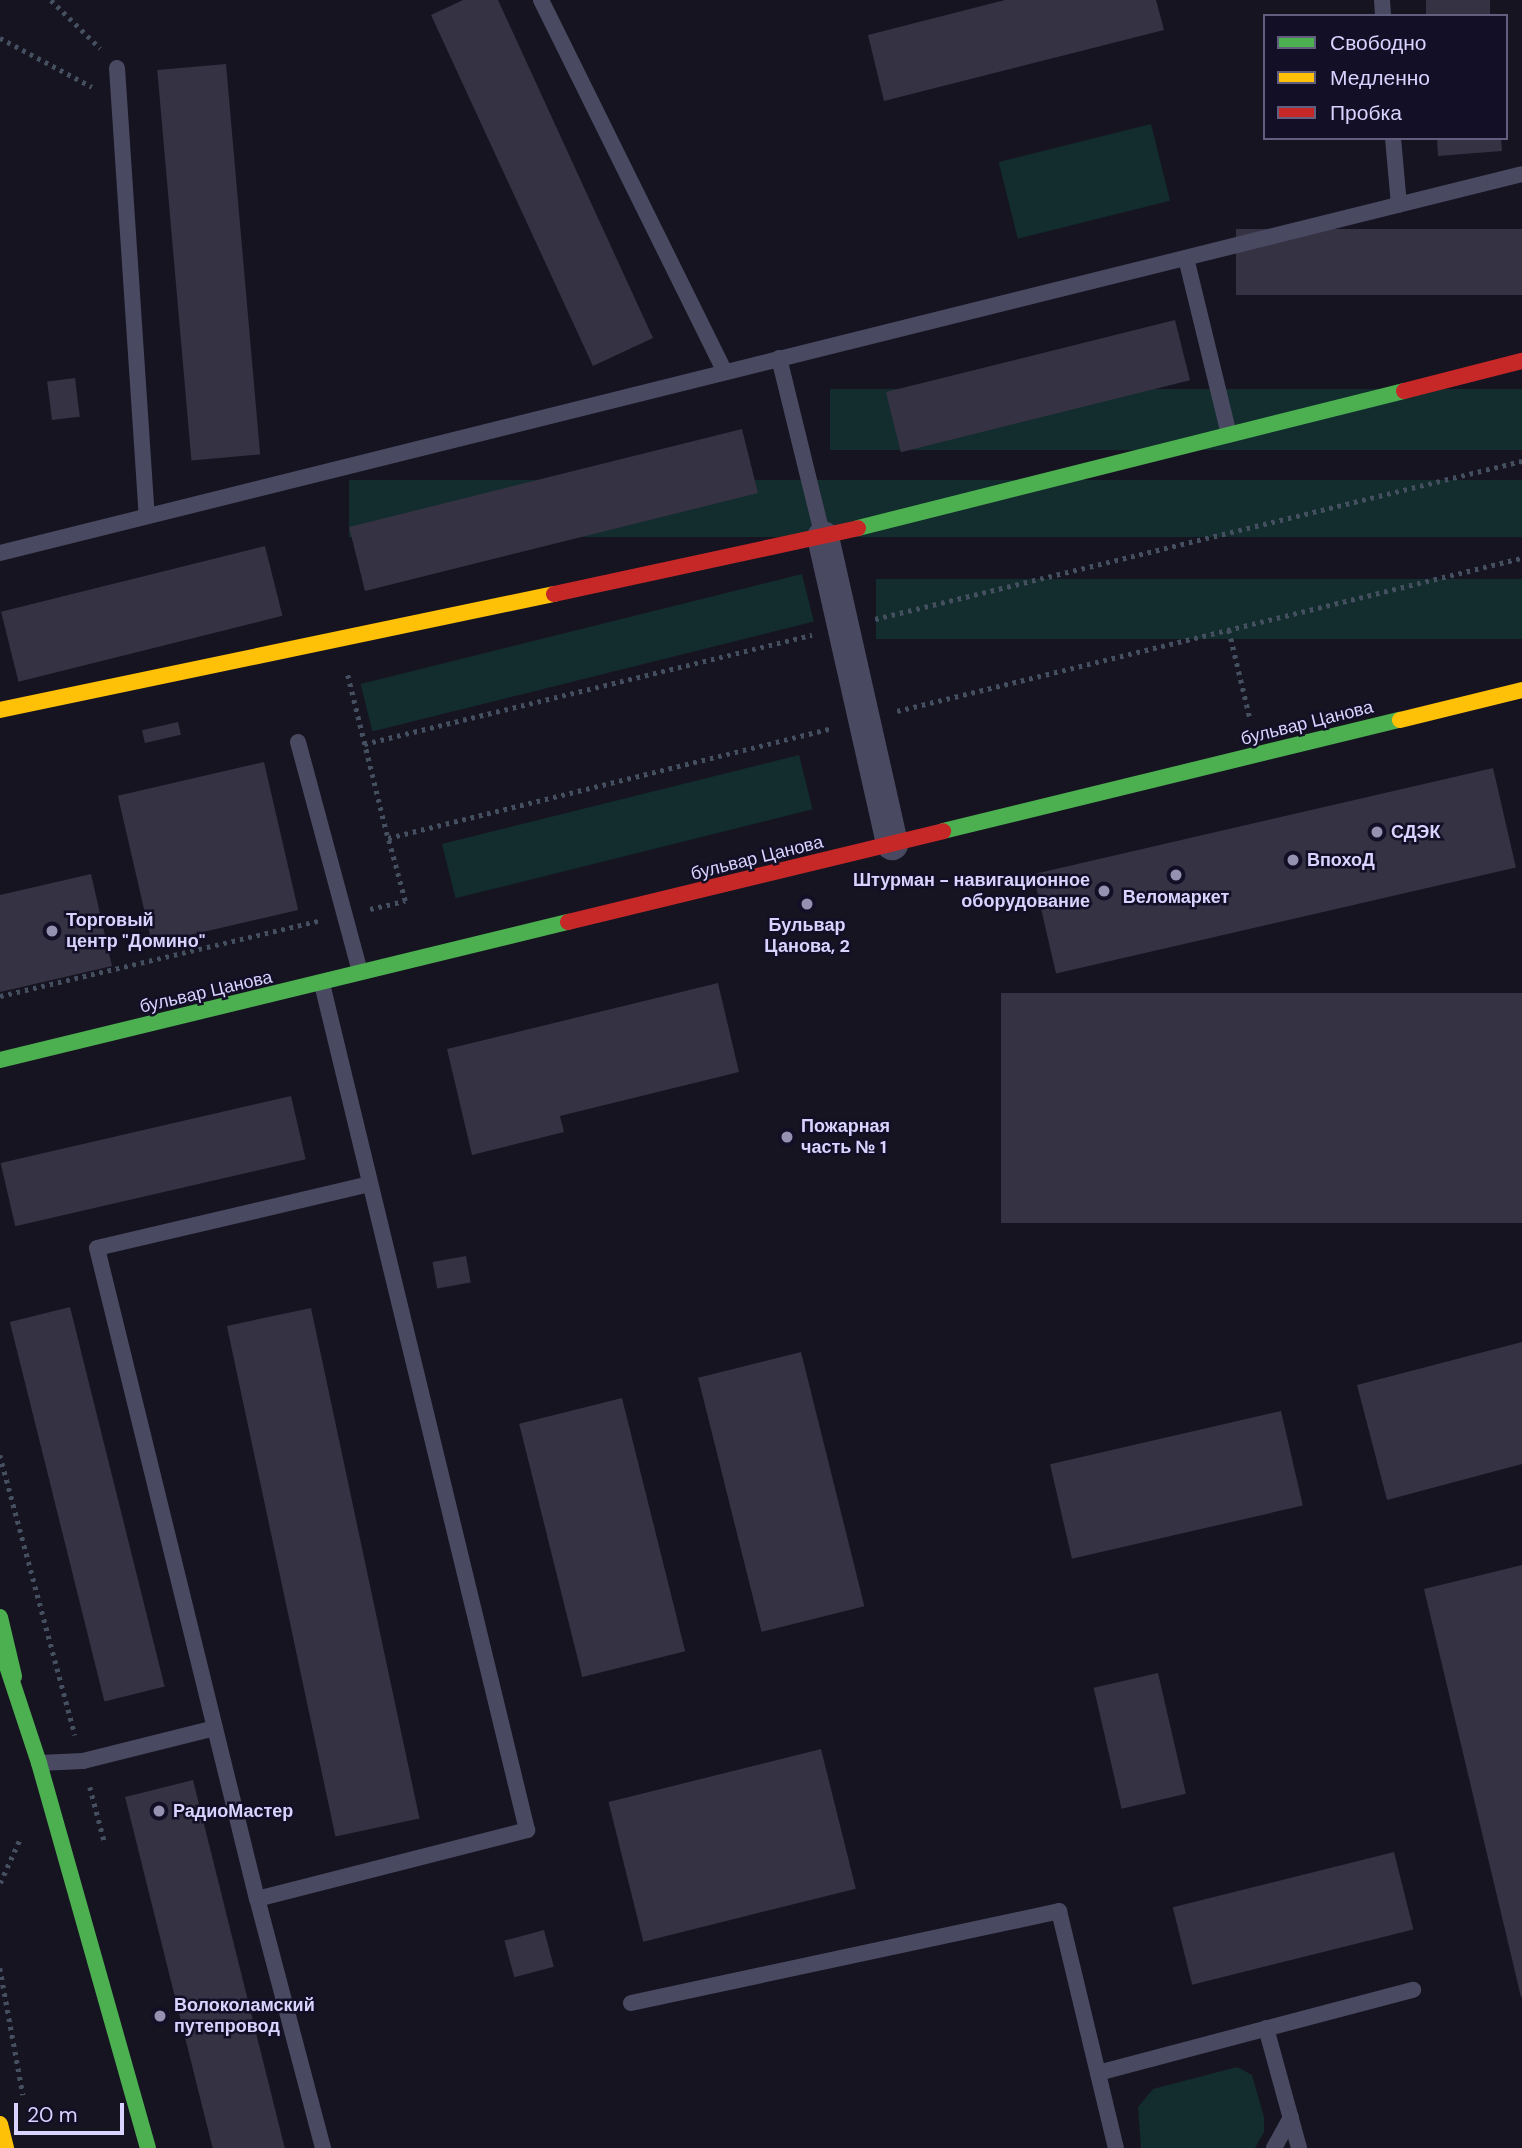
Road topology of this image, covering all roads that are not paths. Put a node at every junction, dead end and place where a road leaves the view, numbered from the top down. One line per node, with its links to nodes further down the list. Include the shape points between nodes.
1 (541, 0): 9 (lane)
2 (117, 68): 11 (lane)
3 (1393, 140): 5 (lane)
4 (1522, 174): 5 (lane)
5 (1399, 205): 6 (lane)
6 (1186, 258): 7 (lane); 10 (lane)
7 (779, 358): 9 (lane); 12 (lane)
8 (1522, 361): 10 (street)
9 (724, 372): 11 (lane)
10 (1229, 435): 12 (street)
11 (147, 516): 13 (lane)
12 (823, 537): 15 (street); 17 (street)
13 (0, 553)
14 (1522, 690): 17 (street, бульвар Цанова)
15 (0, 710)
16 (298, 742): 18 (lane)
17 (892, 844): 18 (street, бульвар Цанова)
18 (360, 975): 19 (street, бульвар Цанова)
19 (321, 985): 20 (street, бульвар Цанова); 21 (lane)
20 (0, 1060)
21 (370, 1184): 25 (lane, via 97,1248); 27 (lane, via 527,1830)
22 (0, 1617): 24 (street)
23 (0, 1645): 24 (street)
24 (18, 1695): 26 (street)
25 (215, 1728): 26 (lane, via 83,1761); 27 (lane)
26 (39, 1763): 35 (street)
27 (257, 1899): 36 (lane)
28 (1413, 1990): 30 (lane)
29 (631, 2003): 31 (lane, via 1059,1911)
30 (1266, 2028): 31 (lane); 32 (lane)
31 (1098, 2073): 37 (lane)
32 (1291, 2117): 38 (lane); 39 (lane)
33 (0, 2124): 34 (street)
34 (6, 2148)
35 (148, 2148)
36 (323, 2148)
37 (1116, 2148)
38 (1275, 2148)
39 (1299, 2148)

